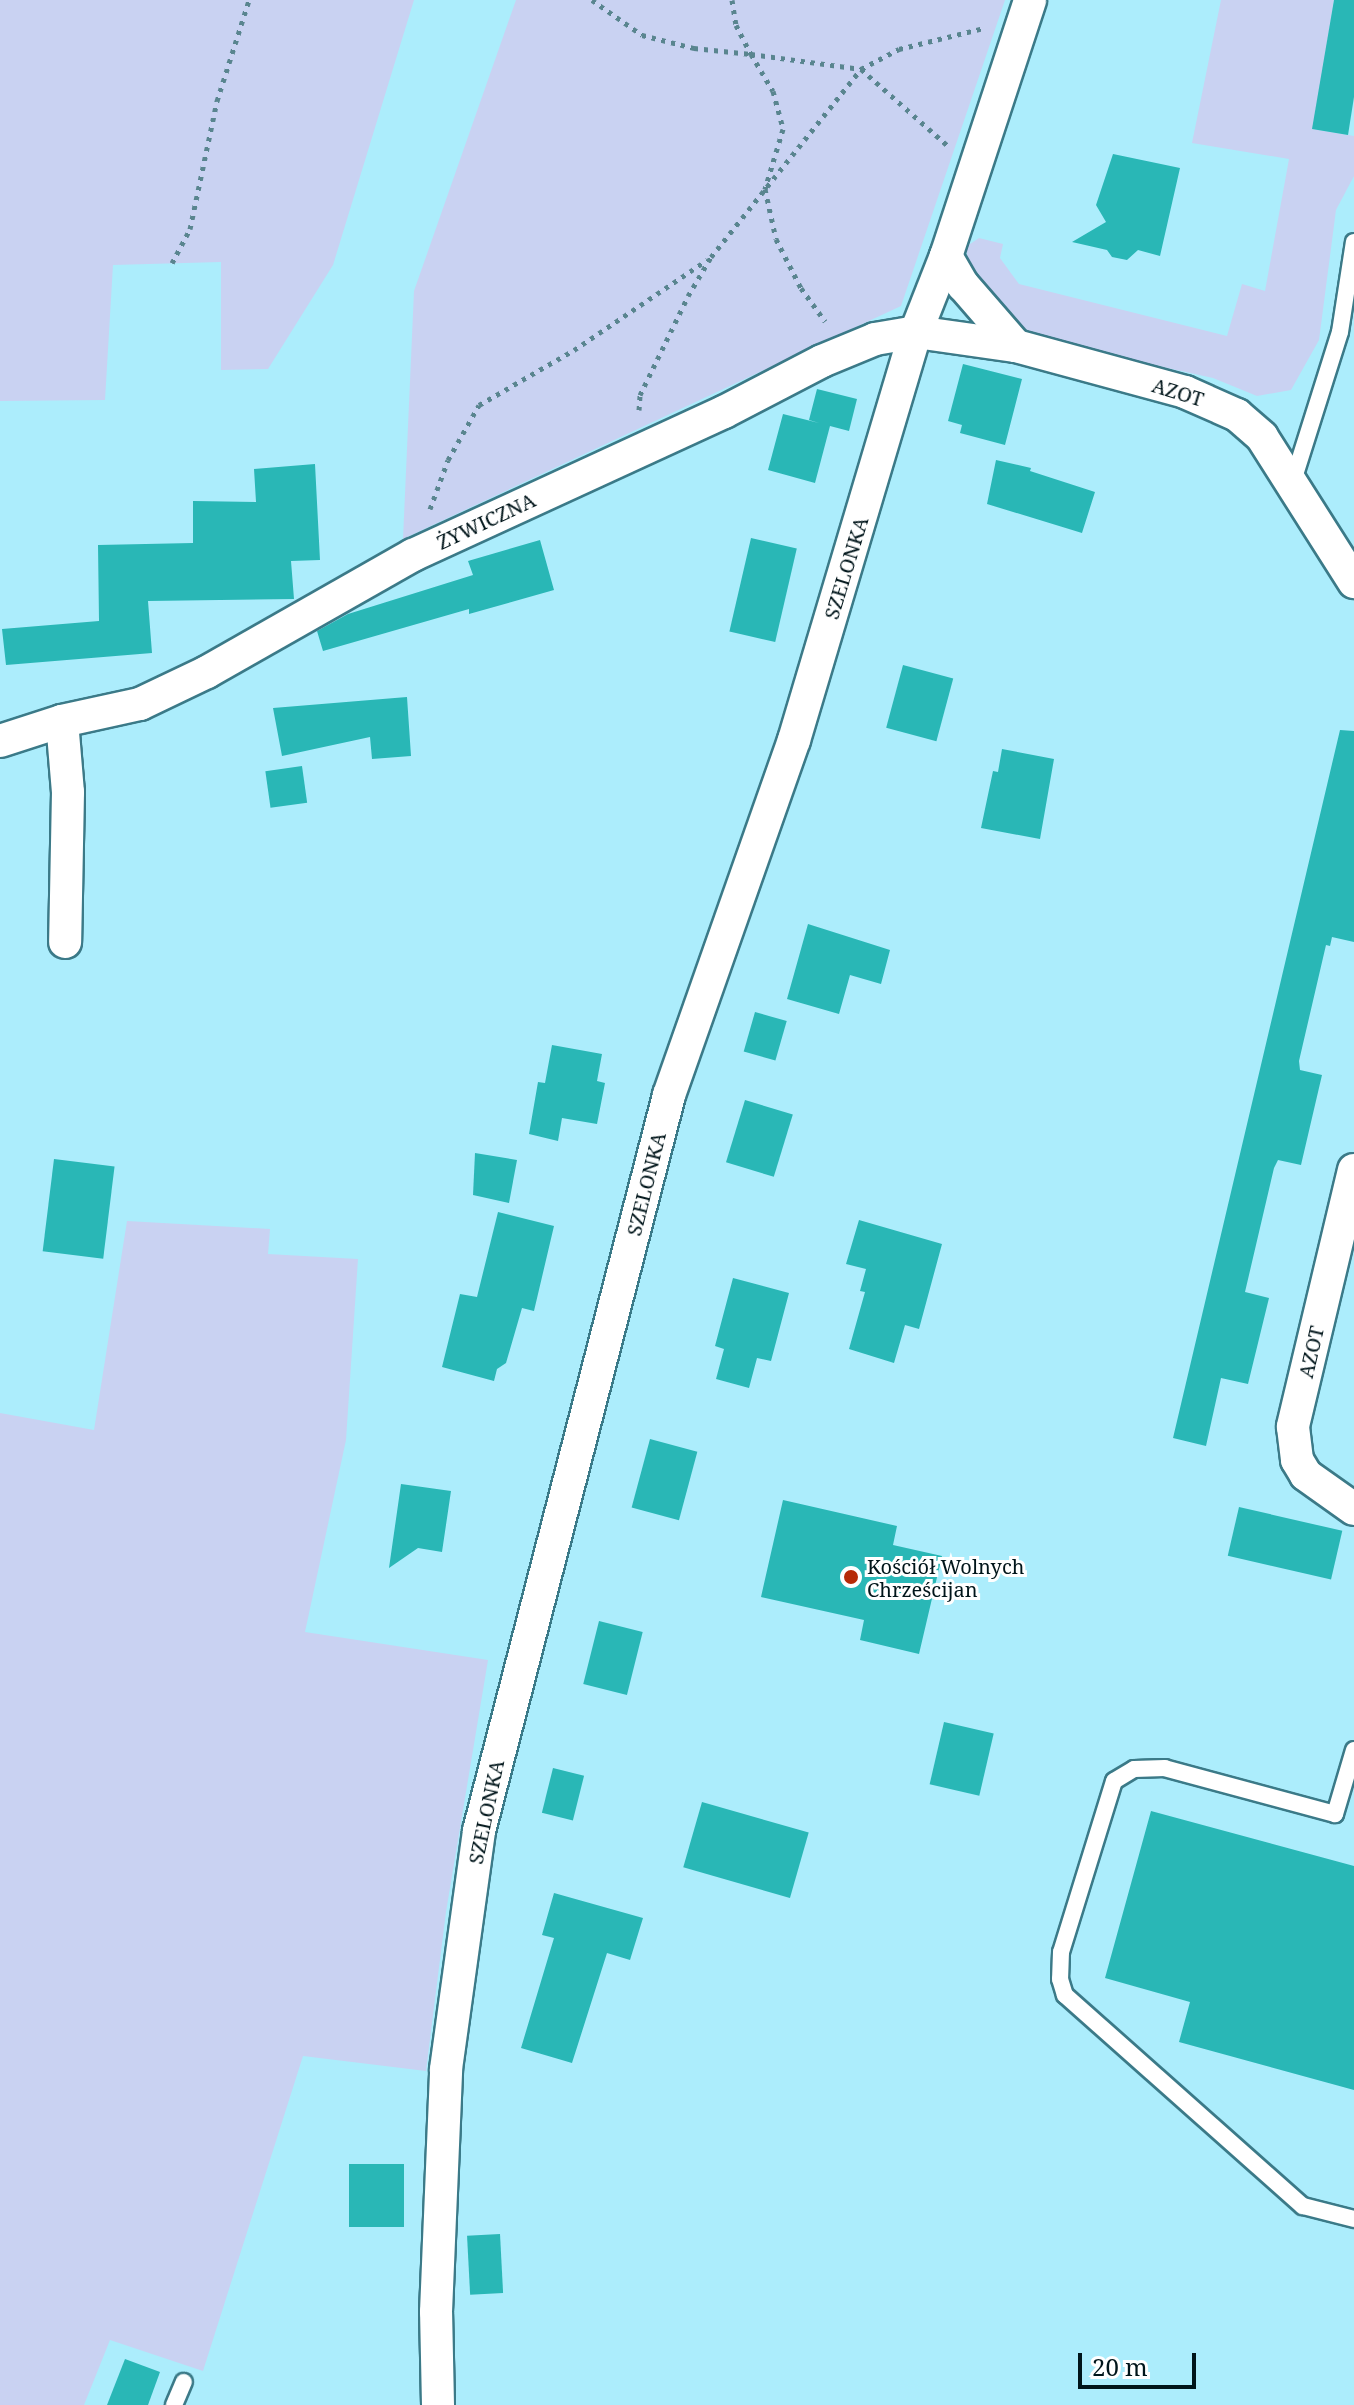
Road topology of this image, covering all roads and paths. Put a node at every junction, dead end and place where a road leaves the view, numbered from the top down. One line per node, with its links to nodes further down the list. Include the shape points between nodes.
1 (249, 0): 12 (path, via 217,101 190,229)
2 (592, 0): 5 (path, via 642,35)
3 (732, 0): 5 (path, via 736,25)
4 (1027, 9): 6 (path, via 899,49); 7 (street, SZELONKA)
5 (751, 54): 6 (path); 8 (path, via 773,91 783,129)
6 (861, 69): 7 (path); 8 (path)
7 (975, 170): 10 (street, SZELONKA)
8 (765, 189): 11 (path); 15 (path, via 776,239 801,288)
9 (1354, 242): 17 (lane, via 1340,332)
10 (946, 256): 13 (street, SZELONKA); 14 (street, via 963,285)
11 (711, 257): 16 (path, via 640,395); 18 (path, via 574,350 479,405 448,460)
12 (172, 263)
13 (916, 332): 14 (street, AZOT); 15 (street, ŻYWICZNA, via 875,339); 29 (street, SZELONKA, via 794,740 669,1095 479,1831 446,2069 436,2312)
14 (1016, 346): 17 (street, AZOT, via 1211,402 1262,437)
15 (847, 351): 16 (street, ŻYWICZNA)
16 (635, 451): 18 (street, ŻYWICZNA)
17 (1293, 481): 19 (street, AZOT)
18 (413, 555): 20 (street, ŻYWICZNA, via 194,679 140,704)
19 (1354, 582)
20 (62, 721): 21 (street, ŻYWICZNA); 22 (street, via 68,792)
21 (0, 741)
22 (65, 942)
23 (1354, 1170): 24 (street, AZOT, via 1293,1427 1297,1460 1306,1475)
24 (1354, 1509)
25 (1354, 1750): 26 (lane, via 1335,1814 1165,1768 1134,1769 1114,1781 1061,1952 1060,1979 1065,1995 1303,2206)
26 (1354, 2219)
27 (184, 2382): 28 (lane)
28 (174, 2405)
29 (438, 2405)

